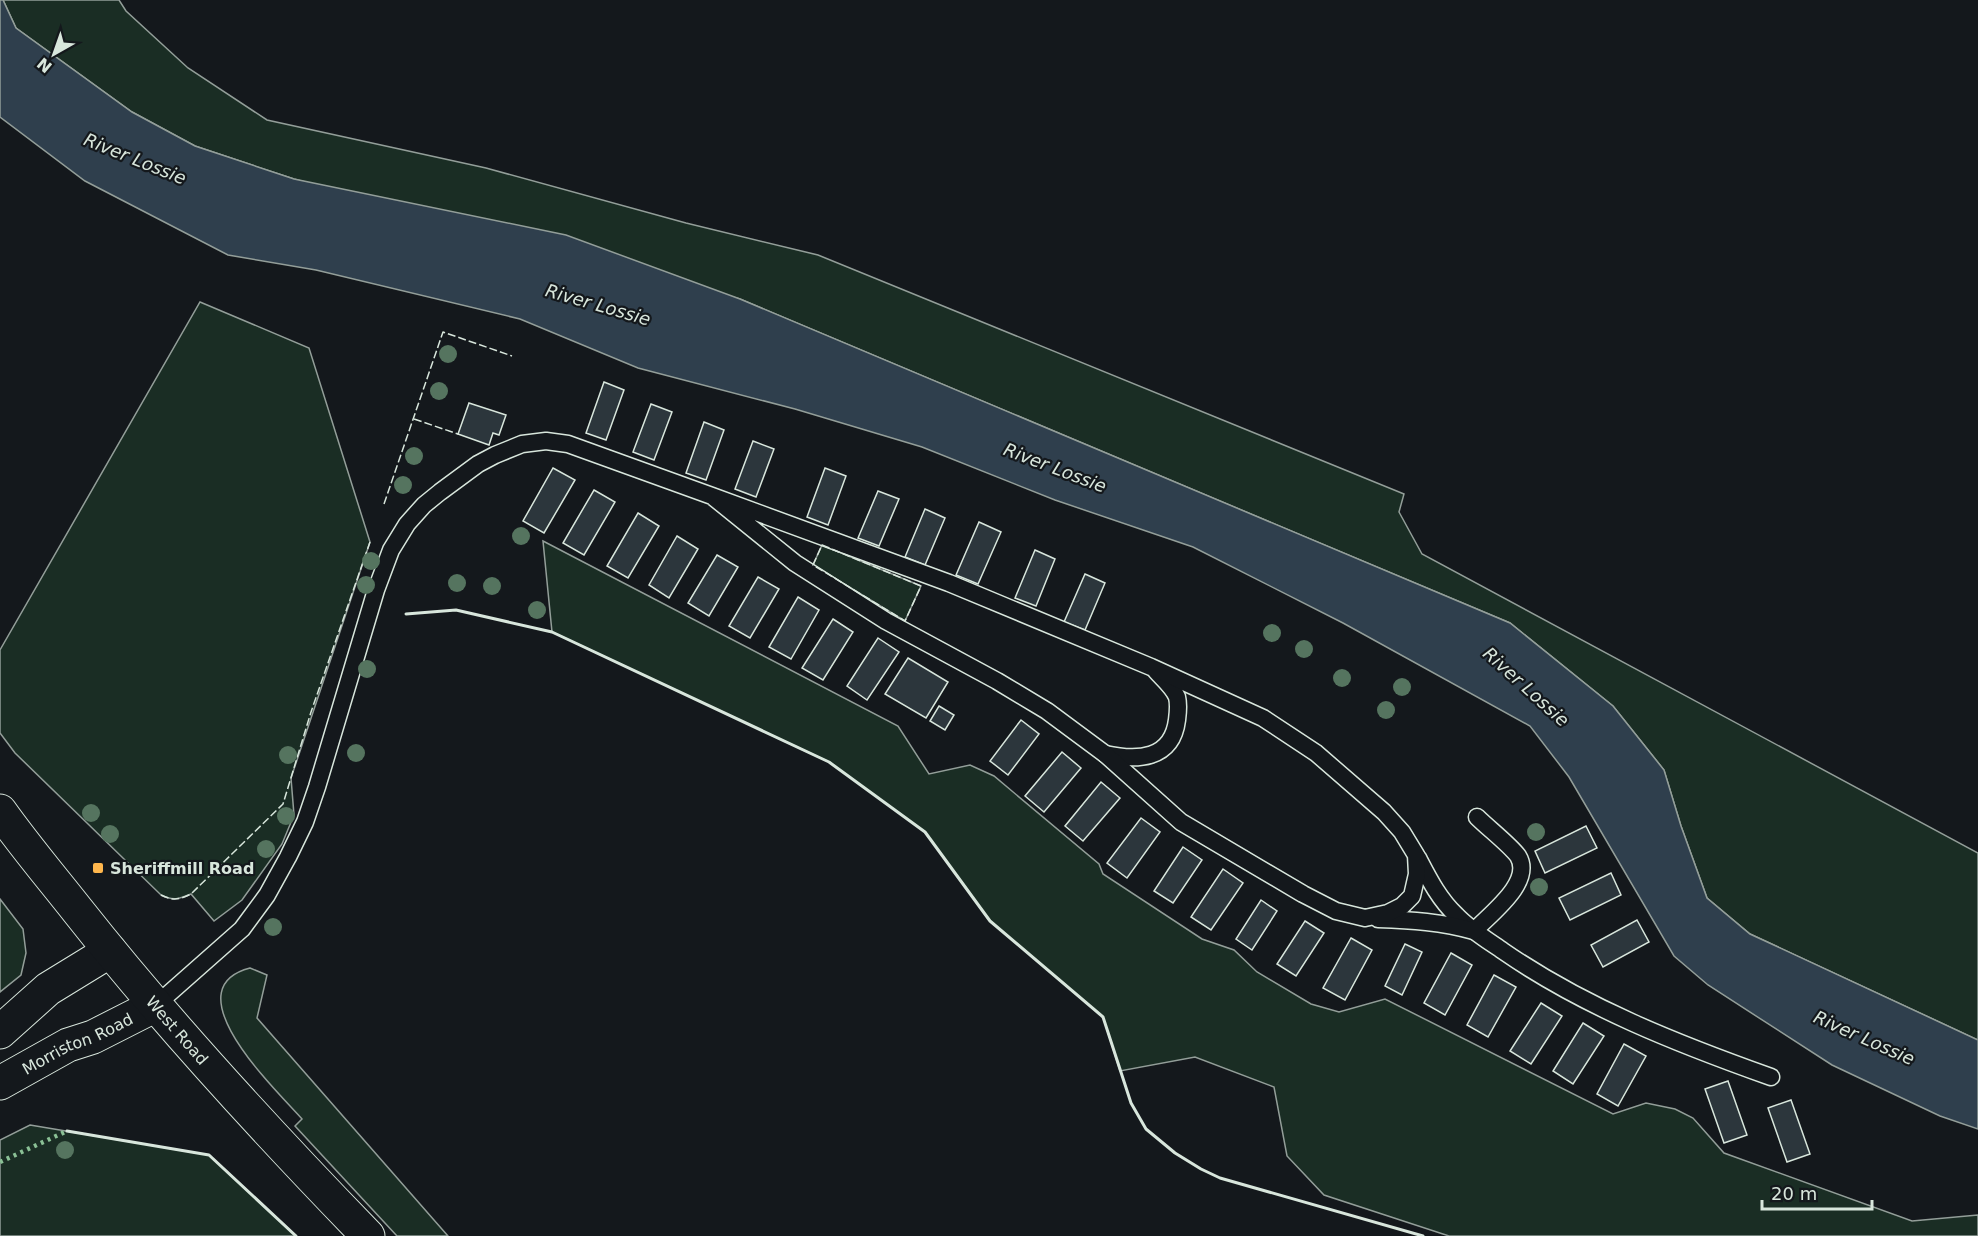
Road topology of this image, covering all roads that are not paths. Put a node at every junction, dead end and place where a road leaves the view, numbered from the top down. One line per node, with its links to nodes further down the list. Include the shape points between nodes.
1 (712, 496): 2 (lane, via 949,583); 3 (lane, via 795,563 886,621 1047,711); 10 (lane, via 568,444 546,441 522,444 495,455 424,505 391,550 317,787 288,857 267,895 242,928)
2 (1151, 667): 3 (lane, via 1176,695 1179,707 1174,736 1166,746 1147,756); 6 (lane, via 1263,718 1316,753 1384,812)
3 (1105, 754): 7 (lane, via 1181,822 1328,907)
4 (0, 810): 9 (main road, West Road)
5 (1477, 817): 8 (lane, via 1517,856 1522,870 1518,885)
6 (1416, 855): 7 (lane, via 1412,896 1388,913); 8 (lane, via 1444,903)
7 (1365, 918): 8 (lane, via 1417,920)
8 (1474, 931): 12 (lane, via 1536,974 1631,1022)
9 (110, 951): 10 (main road, West Road); 11 (main road, via 48,989)
10 (156, 1005): 13 (main road, Morriston Road, via 93,1037 68,1045); 14 (main road, West Road)
11 (0, 1032)
12 (1771, 1077)
13 (0, 1083)
14 (369, 1236)

